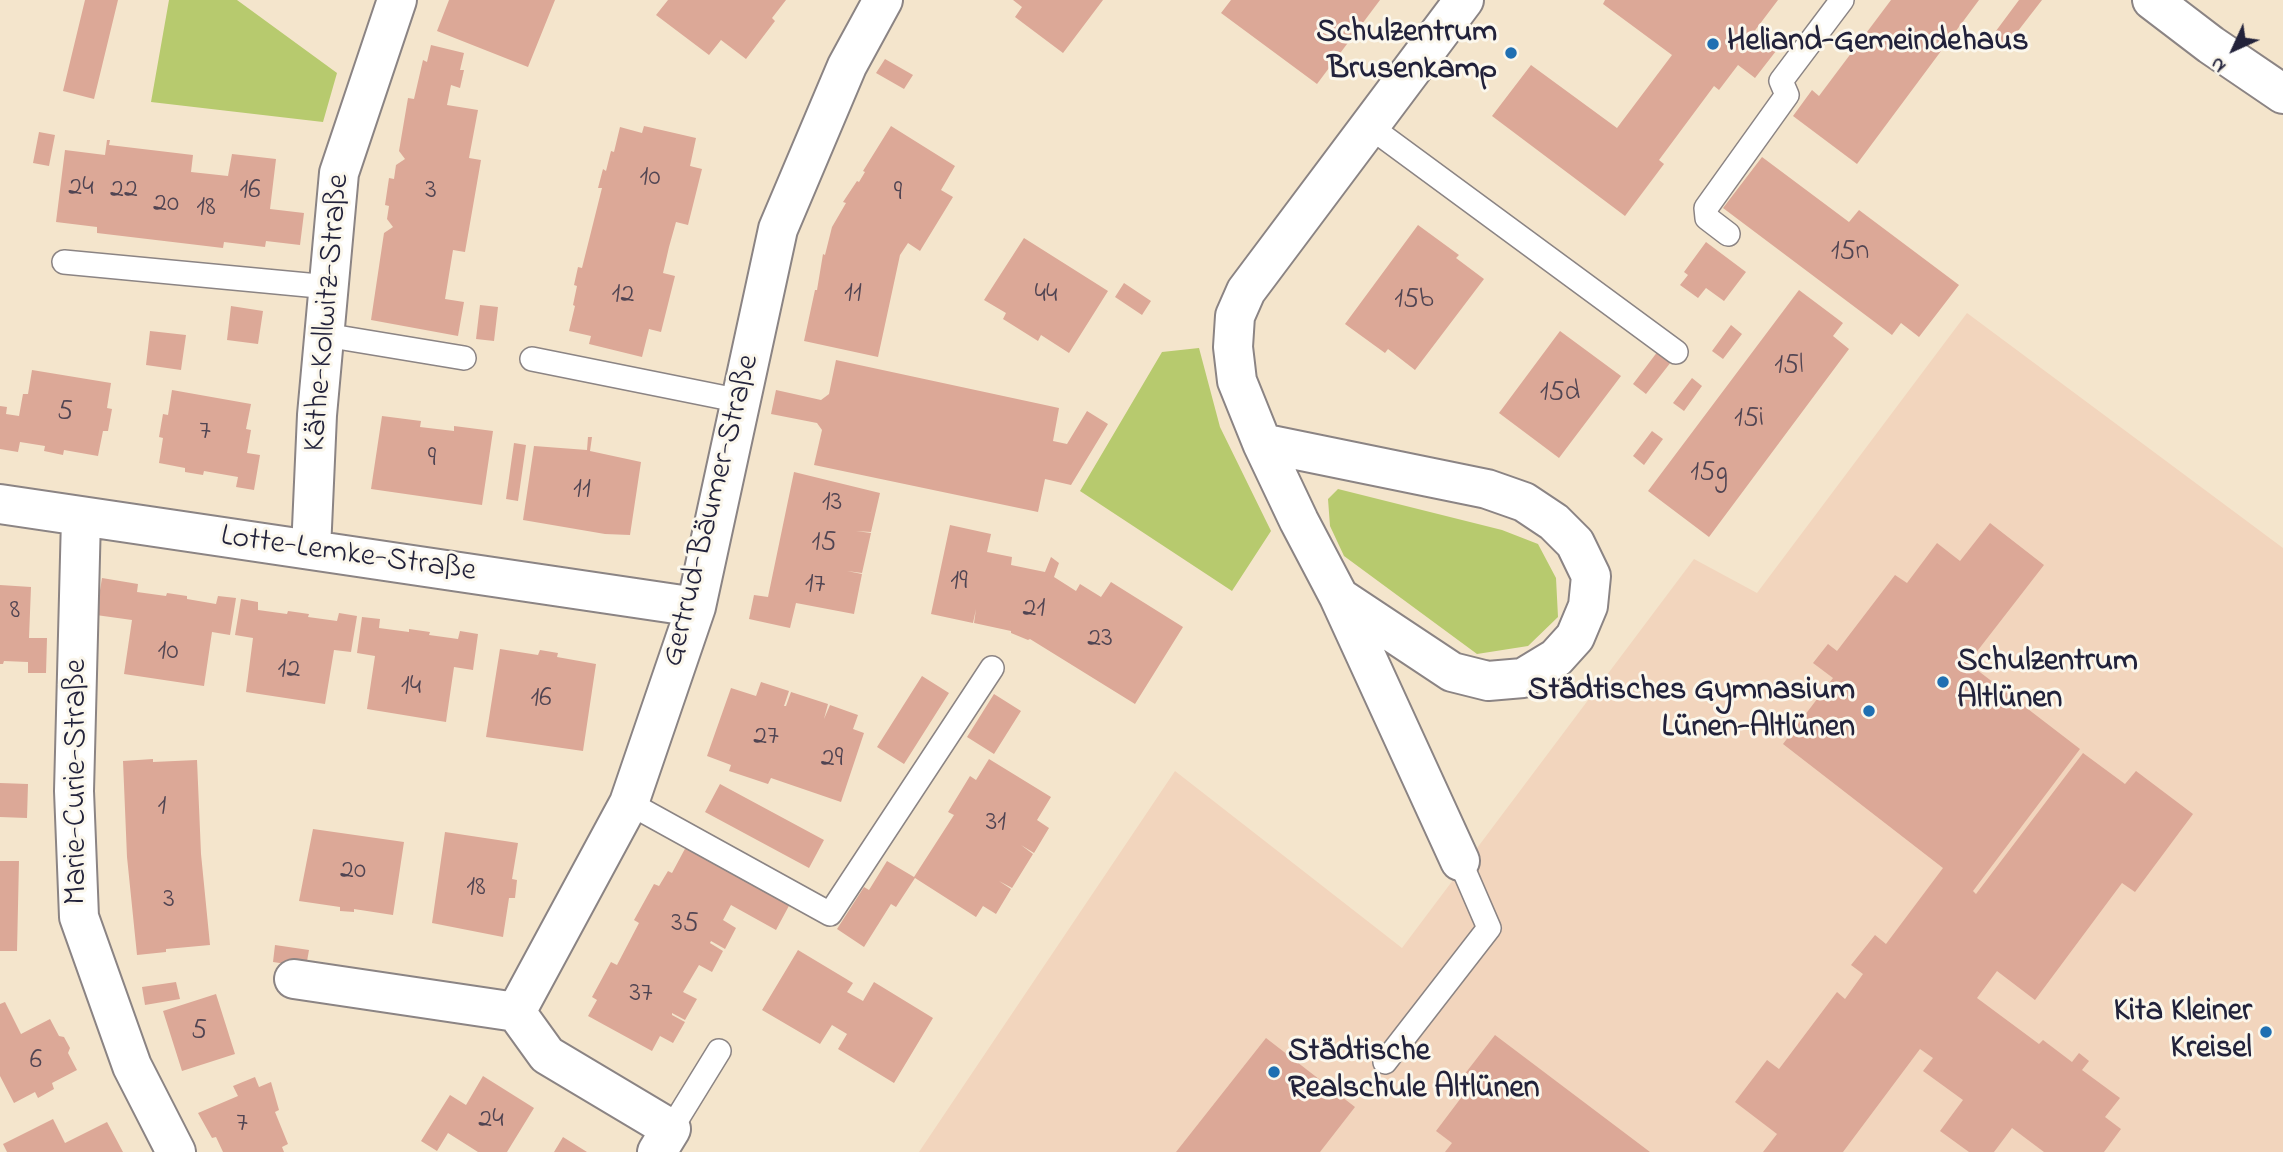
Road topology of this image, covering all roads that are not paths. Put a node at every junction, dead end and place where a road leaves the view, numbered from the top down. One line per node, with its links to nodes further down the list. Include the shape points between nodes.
1 (397, 0): 10 (street, Käthe-Kollwitz-Straße, via 339,173)
2 (883, 0): 15 (street, Gertrud-Bäumer-Straße, via 847,66 778,229)
3 (1464, 0): 7 (street)
4 (1842, 0): 8 (lane, via 1781,81 1787,95 1706,208 1707,218)
5 (2151, 0): 6 (street)
6 (2283, 94)
7 (1369, 126): 12 (lane); 16 (street, via 1245,291 1235,317 1237,381)
8 (1728, 234)
9 (64, 262): 10 (lane)
10 (329, 287): 11 (street, Käthe-Kollwitz-Straße)
11 (325, 335): 13 (lane); 19 (street, Käthe-Kollwitz-Straße)
12 (1676, 352)
13 (464, 358)
14 (533, 359): 15 (lane)
15 (741, 401): 21 (street, Gertrud-Bäumer-Straße)
16 (1262, 443): 20 (street); 20 (street, via 1487,489 1524,502 1575,543 1591,576 1588,606 1575,637 1556,658 1523,678 1488,681 1452,672)
17 (0, 504): 18 (street, Lotte-Lemke-Straße)
18 (81, 518): 19 (street, Lotte-Lemke-Straße); 30 (street, Marie-Curie-Straße, via 74,791 79,917 131,1066)
19 (312, 550): 21 (street, Lotte-Lemke-Straße)
20 (1339, 597): 24 (street)
21 (696, 607): 23 (street, Gertrud-Bäumer-Straße)
22 (992, 668): 23 (lane, via 830,914)
23 (629, 803): 26 (street, Gertrud-Bäumer-Straße)
24 (1460, 861): 28 (lane, via 1489,928)
25 (294, 979): 26 (street)
26 (516, 1012): 29 (street, via 547,1055)
27 (719, 1051): 29 (lane)
28 (1385, 1062)
29 (664, 1141)
30 (176, 1152)

